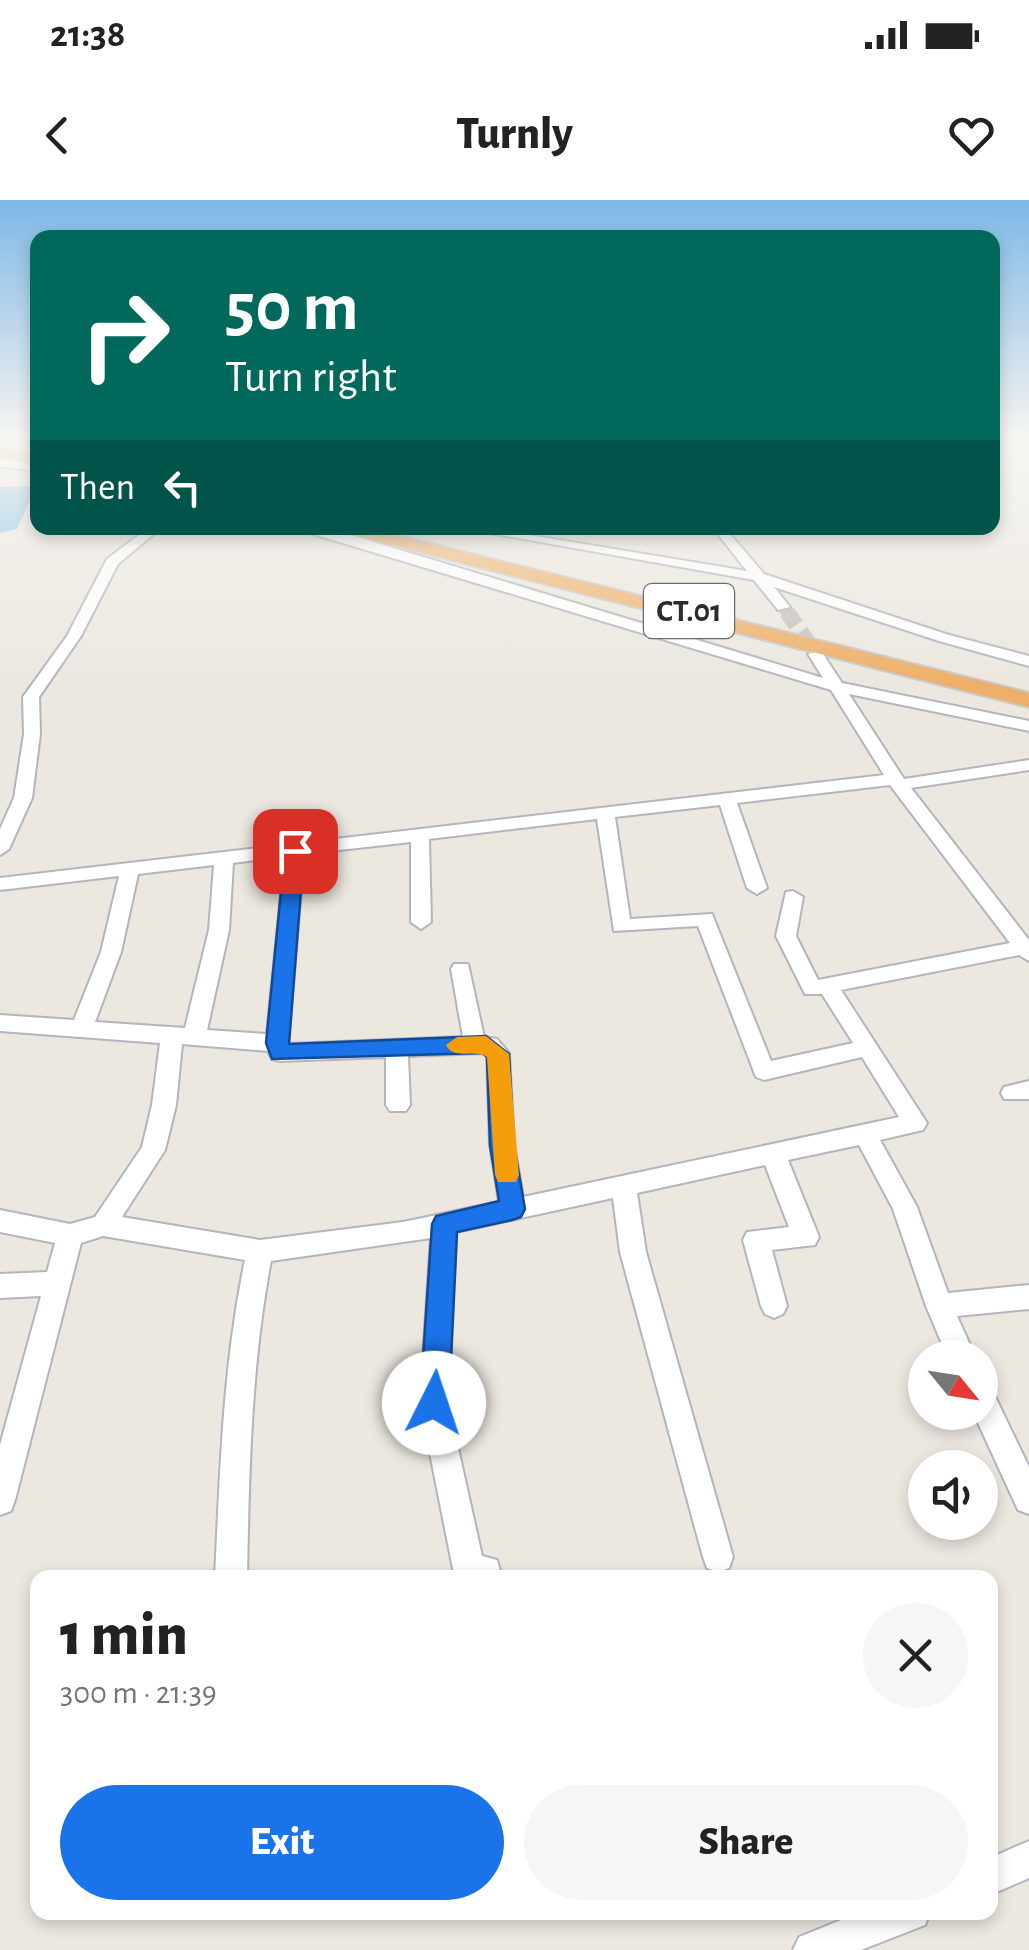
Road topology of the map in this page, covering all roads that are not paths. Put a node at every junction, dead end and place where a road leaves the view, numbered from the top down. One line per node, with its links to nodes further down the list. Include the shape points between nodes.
1 (146, 535): 20 (street, via 112,562 74,636 32,697 23,798)
2 (334, 535): 12 (street)
3 (376, 535): 13 (highway, CT.01)
4 (434, 535): 11 (highway, CT.01)
5 (509, 535): 7 (street)
6 (725, 535): 7 (street)
7 (758, 577): 8 (street); 10 (street)
8 (783, 607)
9 (816, 654): 12 (street)
10 (1029, 661)
11 (1029, 683)
12 (837, 687): 14 (street); 16 (street)
13 (1029, 700)
14 (1029, 726)
15 (1029, 764): 16 (street)
16 (897, 782): 17 (street); 28 (street)
17 (726, 798): 18 (street); 25 (street)
18 (605, 812): 19 (street); 37 (street, via 621,926 705,920 764,1071)
19 (420, 835): 21 (street); 27 (street)
20 (0, 849)
21 (295, 851): 22 (street); 34 (street)
22 (224, 858): 23 (street); 33 (street, via 219,930)
23 (130, 868): 24 (street); 32 (street, via 112,952)
24 (0, 884)
25 (757, 888)
26 (793, 898): 30 (street, via 786,936 812,989)
27 (421, 922)
28 (1026, 950): 30 (street)
29 (460, 969): 35 (street)
30 (827, 985): 37 (street)
31 (0, 1023): 32 (street)
32 (82, 1028): 33 (street)
33 (183, 1036): 34 (street); 45 (street, via 153,1150)
34 (277, 1043): 36 (street, via 280,1053)
35 (475, 1044): 36 (street); 42 (street, via 498,1054)
36 (397, 1047): 38 (street)
37 (867, 1048): 39 (street, via 915,1122)
38 (398, 1105)
39 (864, 1132): 40 (street); 52 (street, via 904,1207)
40 (772, 1151): 41 (street); 51 (street, via 806,1237 756,1240)
41 (624, 1184): 42 (street); 57 (street, via 632,1252)
42 (512, 1209): 44 (street)
43 (0, 1221): 46 (street)
44 (444, 1224): 47 (street); 59 (street, via 434,1403)
45 (103, 1225): 46 (street); 47 (street)
46 (70, 1235): 48 (street)
47 (260, 1251): 58 (street, via 240,1393)
48 (58, 1283): 49 (street); 55 (street)
49 (0, 1286)
50 (1029, 1298): 52 (street)
51 (774, 1306)
52 (939, 1306): 53 (street)
53 (954, 1340)
54 (996, 1430): 56 (street)
55 (0, 1500)
56 (1029, 1500)
57 (718, 1557)
58 (231, 1570)
59 (469, 1570)
60 (1029, 1859): 61 (street)
61 (998, 1873)
62 (891, 1920): 63 (street)
63 (812, 1950)

